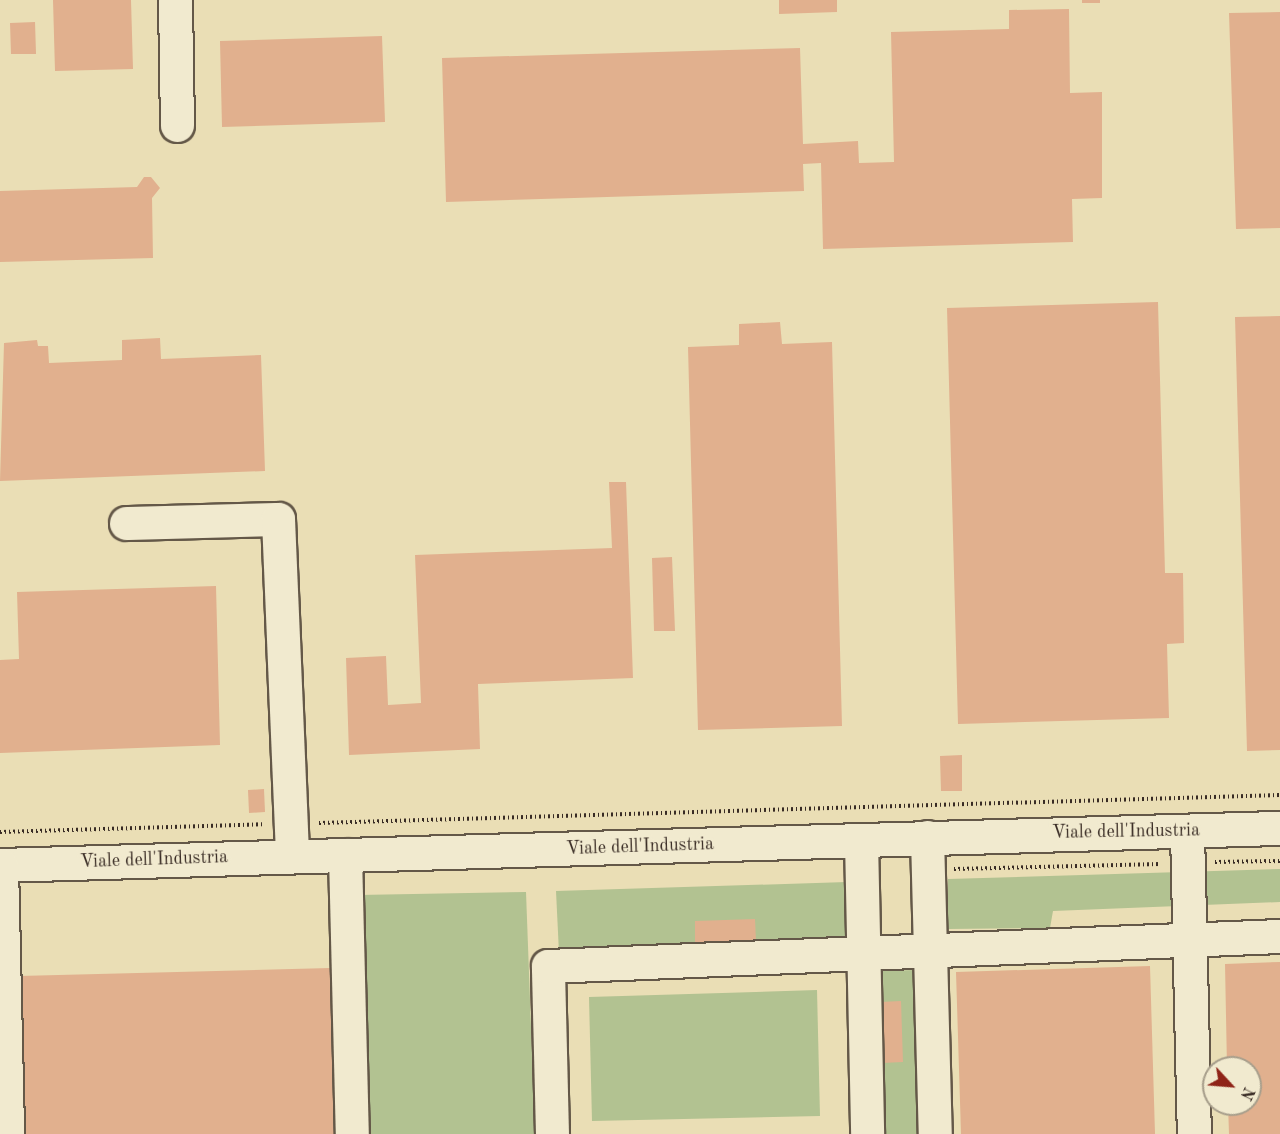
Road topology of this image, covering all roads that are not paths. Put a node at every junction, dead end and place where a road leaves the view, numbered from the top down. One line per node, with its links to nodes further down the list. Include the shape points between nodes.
1 (175, 0): 2 (street)
2 (177, 125)
3 (126, 524): 9 (street, via 278,519)
4 (1280, 828): 5 (street, Viale dell'Industria)
5 (1187, 831): 6 (street, Viale dell'Industria); 12 (street)
6 (927, 837): 7 (street, Viale dell'Industria); 13 (street)
7 (861, 840): 8 (street, Viale dell'Industria); 14 (street)
8 (345, 855): 9 (street, Viale dell'Industria); 16 (street)
9 (292, 856): 10 (street, Viale dell'Industria)
10 (0, 865): 15 (street)
11 (1280, 936): 12 (street)
12 (1189, 939): 13 (street); 20 (street)
13 (930, 950): 14 (street); 19 (street)
14 (863, 953): 17 (street, via 548,966); 18 (street)
15 (8, 1134)
16 (351, 1134)
17 (552, 1134)
18 (867, 1134)
19 (935, 1134)
20 (1194, 1134)

